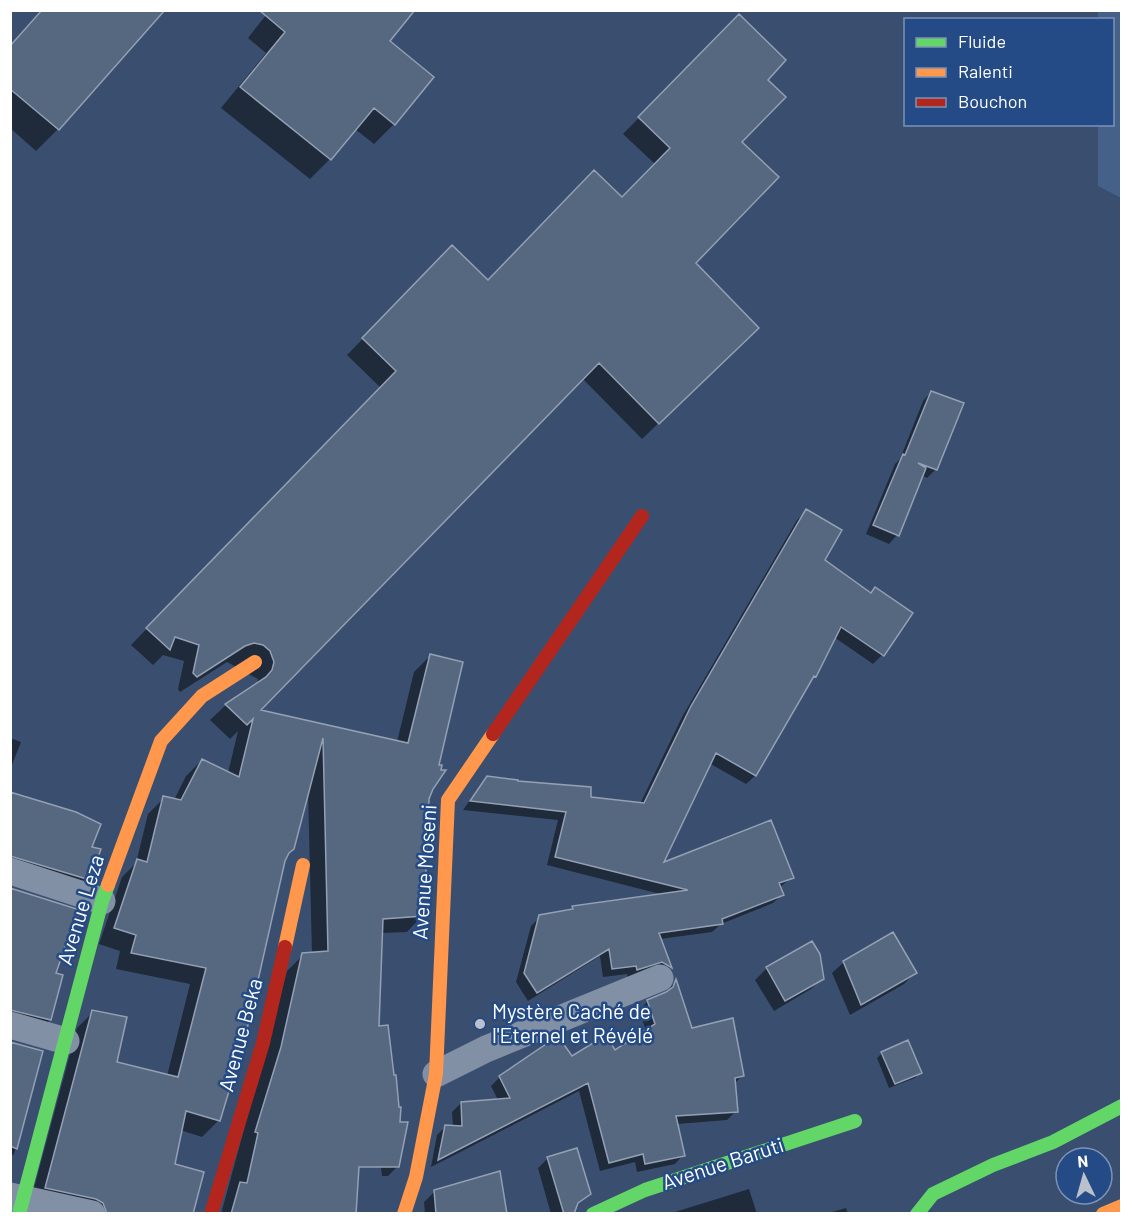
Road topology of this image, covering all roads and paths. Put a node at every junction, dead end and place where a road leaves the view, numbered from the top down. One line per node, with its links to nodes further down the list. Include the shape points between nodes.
1 (642, 516): 9 (street, Avenue Moseni, via 448,800)
2 (255, 662): 5 (street, Avenue Leza, via 202,696 161,741)
3 (303, 866): 15 (street, Avenue Beka, via 263,1043)
4 (10, 871): 5 (street)
5 (102, 901): 8 (street, Avenue Leza)
6 (660, 978): 9 (street, via 486,1049)
7 (10, 1025): 8 (street)
8 (66, 1041): 12 (street, Avenue Leza)
9 (436, 1074): 16 (street, Avenue Moseni, via 416,1177)
10 (1122, 1107): 18 (street, via 933,1194)
11 (855, 1121): 17 (street, Avenue Baruti, via 645,1190)
12 (18, 1203): 14 (street)
13 (1122, 1206): 19 (street)
14 (92, 1214)
15 (211, 1214)
16 (404, 1214)
17 (593, 1214)
18 (917, 1214)
19 (1103, 1214)

